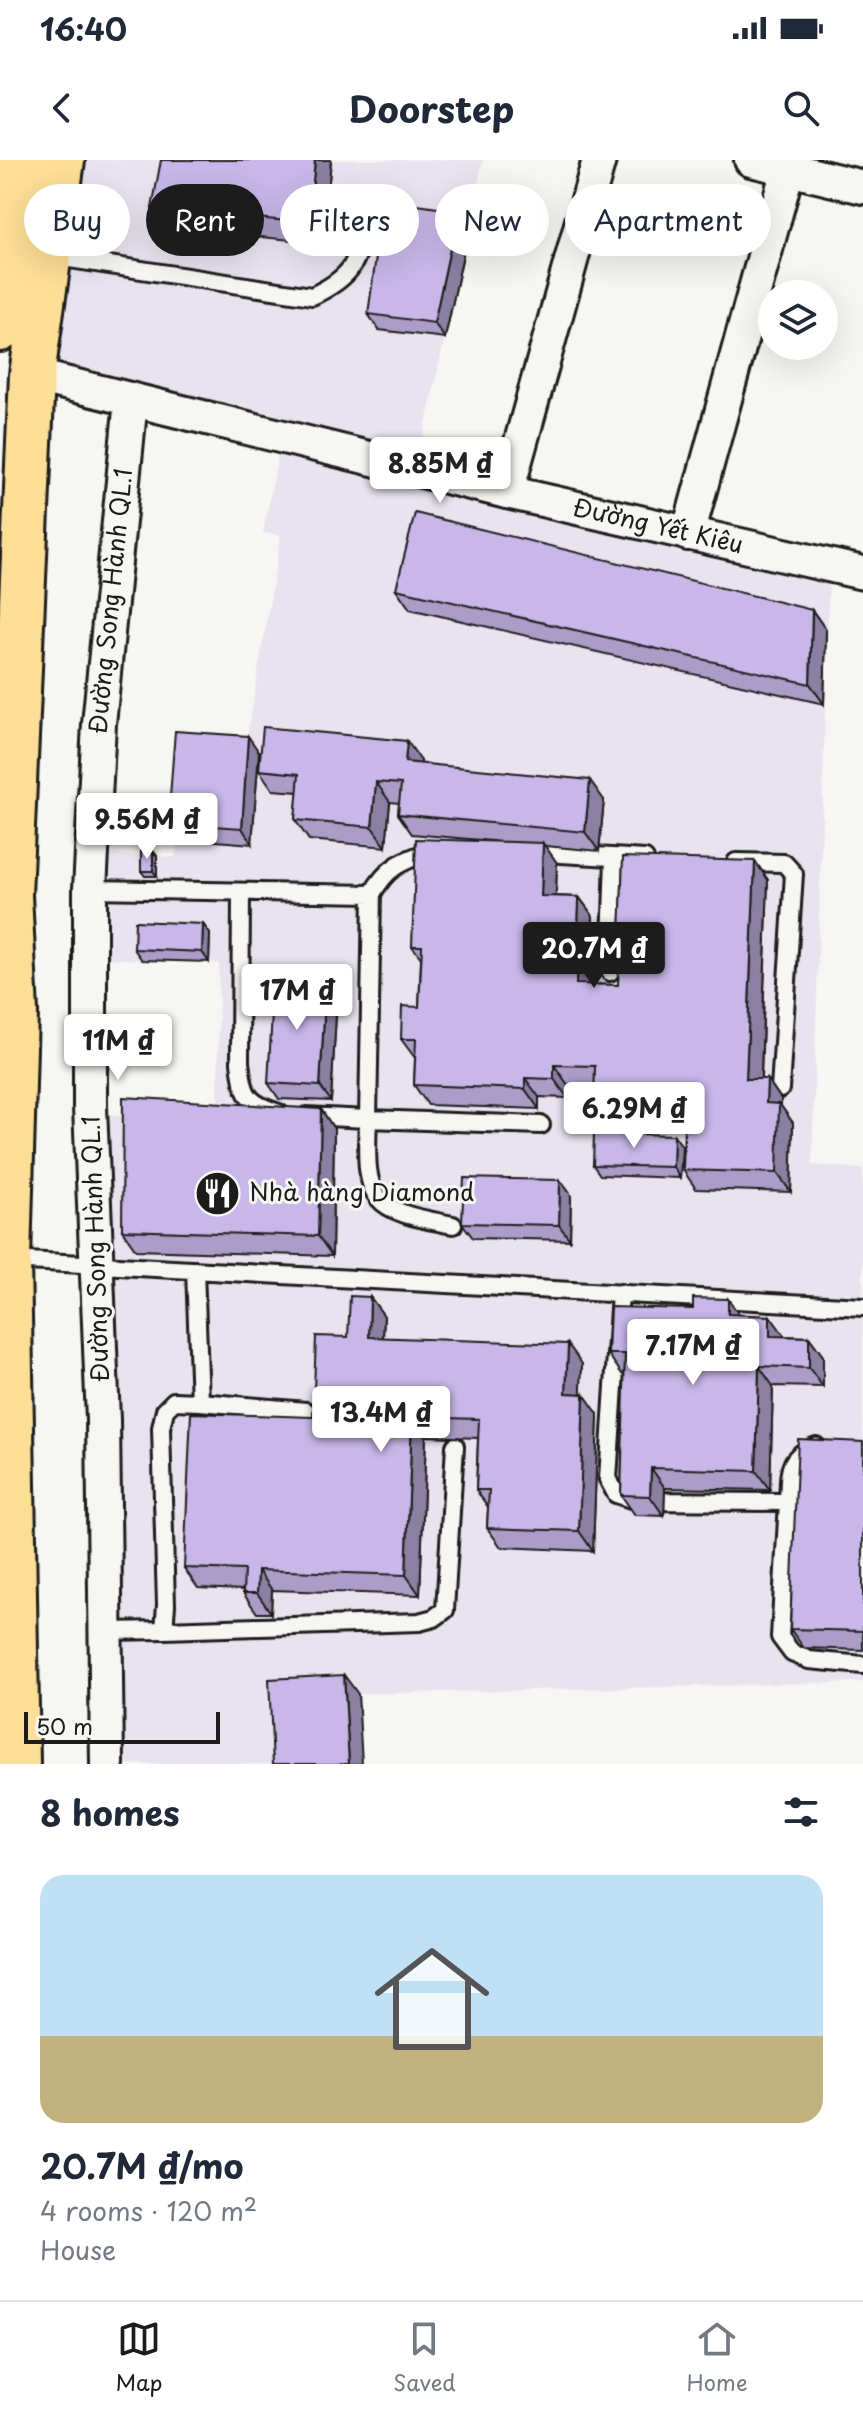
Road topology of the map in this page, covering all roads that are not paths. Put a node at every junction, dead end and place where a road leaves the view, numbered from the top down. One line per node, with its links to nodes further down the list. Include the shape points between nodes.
1 (62, 160): 6 (highway)
2 (599, 160): 13 (street)
3 (751, 160): 4 (street)
4 (788, 169): 7 (street); 14 (street)
5 (12, 175): 10 (highway)
6 (59, 184)
7 (863, 187)
8 (49, 256): 9 (lane, via 312,296 339,284); 11 (highway)
9 (357, 256)
10 (0, 329)
11 (32, 375): 12 (street, Đường Yết Kiêu); 24 (highway)
12 (131, 400): 13 (street, Đường Yết Kiêu); 21 (street, Đường Song Hành QL.1, via 99,724)
13 (507, 492): 14 (street, Đường Yết Kiêu)
14 (688, 534): 15 (street, Đường Yết Kiêu)
15 (863, 573)
16 (444, 850): 23 (lane, via 394,865)
17 (512, 851): 18 (lane)
18 (614, 858): 19 (lane); 25 (lane)
19 (660, 859)
20 (722, 861): 26 (lane, via 784,863 794,874)
21 (90, 889): 22 (lane); 31 (street, Đường Song Hành QL.1)
22 (241, 892): 23 (lane); 27 (lane, via 240,1062 249,1100 287,1115)
23 (372, 894): 27 (lane)
24 (5, 912): 30 (highway, via 15,1012)
25 (610, 972)
26 (780, 1089)
27 (368, 1119): 28 (lane); 29 (lane, via 365,1166 379,1198 394,1212)
28 (541, 1125)
29 (453, 1225)
30 (8, 1260): 31 (lane); 43 (highway)
31 (96, 1265): 32 (lane); 41 (street, Đường Song Hành QL.1)
32 (195, 1270): 33 (lane); 35 (lane)
33 (620, 1293): 34 (lane); 39 (lane, via 608,1479 616,1494 637,1501)
34 (863, 1307)
35 (200, 1402): 36 (lane); 40 (lane, via 174,1401 165,1410 161,1428)
36 (306, 1411)
37 (835, 1444): 39 (lane, via 801,1451 790,1464)
38 (455, 1446): 40 (lane, via 445,1610 434,1618)
39 (788, 1502): 42 (lane, via 780,1637 792,1653 809,1660)
40 (164, 1630): 41 (lane)
41 (106, 1631): 44 (street, Đường Song Hành QL.1)
42 (863, 1665)
43 (17, 1764)
44 (107, 1764)

